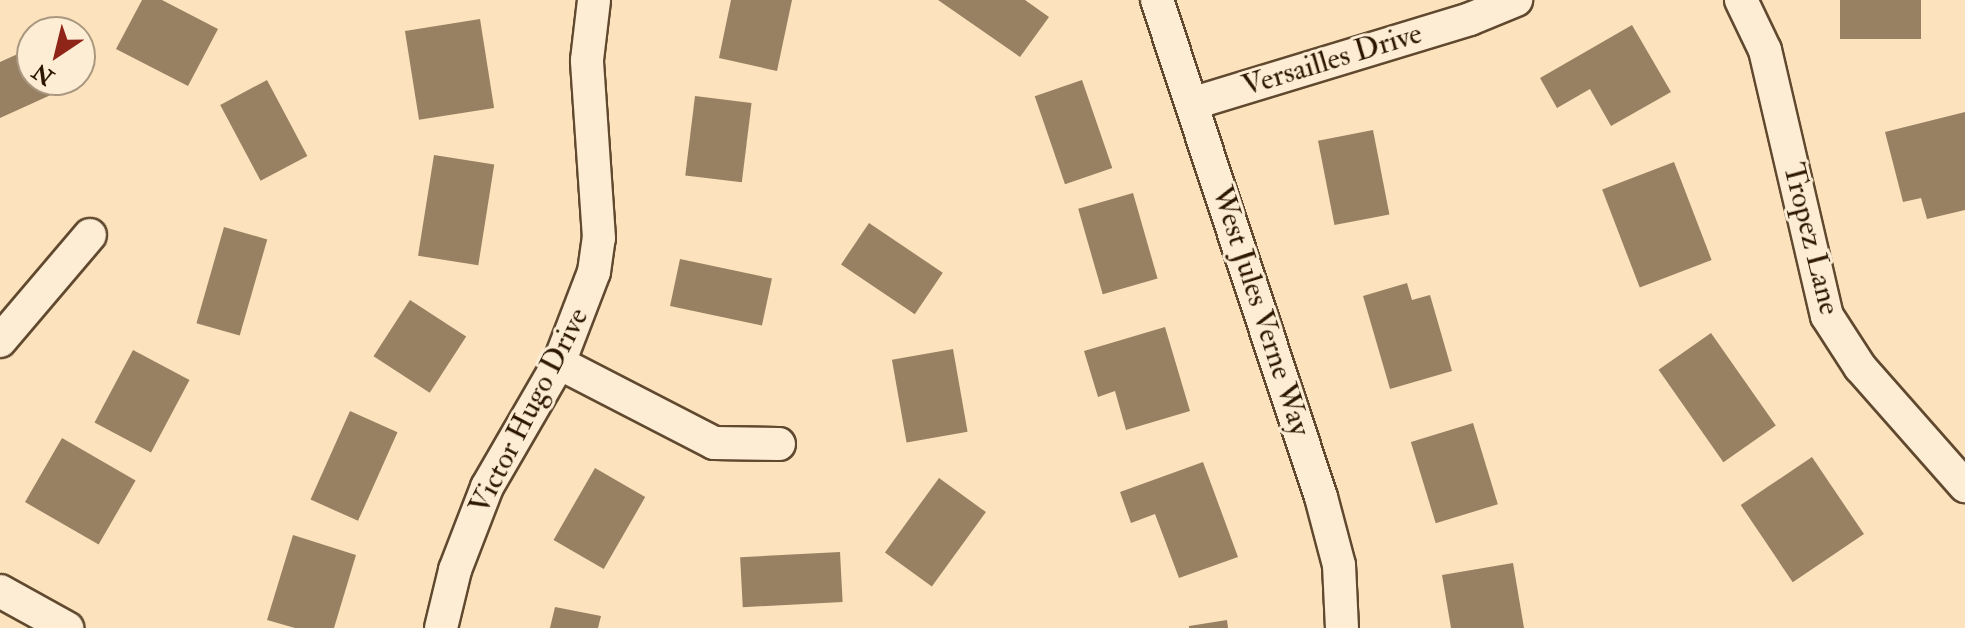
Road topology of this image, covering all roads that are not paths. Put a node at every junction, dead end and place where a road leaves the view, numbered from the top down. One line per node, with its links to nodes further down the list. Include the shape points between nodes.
1 (594, 0): 8 (street, Victor Hugo Drive, via 587,60 599,238 594,272)
2 (1157, 0): 5 (street, West Jules Verne Way)
3 (1516, 0): 5 (street, Versailles Drive, via 1470,19)
4 (1741, 0): 10 (street, Tropez Lane, via 1765,50 1827,316 1860,367)
5 (1194, 103): 14 (street, West Jules Verne Way, via 1321,497 1339,565)
6 (90, 235): 7 (street)
7 (0, 341)
8 (559, 363): 9 (street, via 714,443); 13 (street, Victor Hugo Drive, via 487,487 455,570)
9 (779, 444)
10 (1965, 486)
11 (0, 591): 12 (street)
12 (67, 628)
13 (441, 628)
14 (1342, 628)

